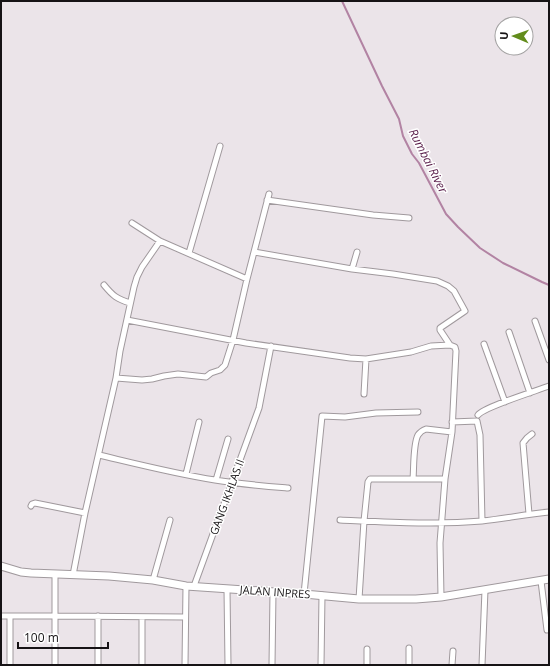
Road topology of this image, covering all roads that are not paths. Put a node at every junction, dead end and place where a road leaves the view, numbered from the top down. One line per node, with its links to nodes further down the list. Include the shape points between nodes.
1 (220, 146): 7 (street)
2 (409, 218): 5 (street, via 366,214 268,197)
3 (132, 223): 4 (street)
4 (160, 241): 7 (street); 11 (street, via 137,277)
5 (254, 252): 8 (street); 9 (street)
6 (357, 252): 8 (street)
7 (189, 253): 9 (street)
8 (352, 269): 17 (street, via 437,281 448,286 465,310 440,328 440,332)
9 (247, 279): 15 (street)
10 (104, 285): 11 (street, via 120,300)
11 (130, 303): 12 (street)
12 (127, 320): 15 (street); 21 (street)
13 (536, 321): 20 (street)
14 (510, 332): 23 (street)
15 (233, 340): 18 (street); 21 (street, via 225,365 206,378 178,374 142,380)
16 (484, 344): 25 (street)
17 (450, 345): 19 (street, via 431,346); 29 (street, via 455,347 456,351)
18 (271, 346): 19 (street); 38 (street, GANG IKHLAS II, via 260,406)
19 (366, 359): 24 (street)
20 (549, 360)
21 (116, 378): 33 (street)
22 (549, 386): 23 (street)
23 (530, 393): 25 (street)
24 (364, 394)
25 (505, 402): 27 (street, via 483,410)
26 (418, 412): 59 (street, via 322,416)
27 (478, 415)
28 (199, 422): 34 (street)
29 (452, 422): 30 (street); 47 (street, via 477,421 480,435)
30 (452, 432): 35 (street, via 426,429 418,434); 36 (street)
31 (532, 434): 43 (street, via 523,443)
32 (228, 440): 37 (street)
33 (99, 455): 34 (street); 42 (street)
34 (186, 474): 37 (street)
35 (413, 479): 36 (street); 46 (street, via 370,479)
36 (445, 479): 48 (street)
37 (216, 480): 38 (street)
38 (233, 482): 39 (street); 55 (street, GANG IKHLAS II)
39 (288, 488)
40 (31, 506): 42 (street, via 35,503)
41 (549, 512): 43 (street)
42 (85, 513): 51 (street)
43 (529, 514): 47 (street)
44 (170, 520): 53 (street)
45 (340, 520): 46 (street)
46 (364, 521): 48 (street); 62 (street)
47 (482, 521): 48 (street)
48 (441, 523): 61 (street)
49 (1, 566): 50 (main road, JALAN INPRES, via 21,572)
50 (55, 575): 51 (main road, JALAN INPRES); 65 (street)
51 (73, 575): 53 (main road, JALAN INPRES)
52 (549, 579): 54 (main road, JALAN INPRES)
53 (153, 580): 55 (main road, JALAN INPRES)
54 (541, 580): 57 (main road, JALAN INPRES); 69 (street)
55 (190, 586): 56 (main road, JALAN INPRES); 68 (street, GANG IKHLAS II)
56 (227, 589): 58 (main road, JALAN INPRES); 78 (street)
57 (485, 590): 61 (main road, JALAN INPRES); 84 (street)
58 (273, 592): 59 (main road, JALAN INPRES); 79 (street)
59 (304, 594): 60 (main road, JALAN INPRES)
60 (322, 596): 62 (main road, JALAN INPRES); 80 (street)
61 (441, 597): 62 (main road, JALAN INPRES)
62 (359, 599)
63 (1, 616): 64 (street)
64 (10, 616): 65 (street); 73 (street)
65 (55, 616): 66 (street); 74 (street)
66 (98, 616): 67 (street); 75 (street)
67 (142, 617): 68 (street); 76 (street)
68 (185, 618): 77 (street, GANG IKHLAS II)
69 (547, 630)
70 (409, 648): 82 (street)
71 (367, 649): 81 (street)
72 (453, 652): 83 (street)
73 (10, 665)
74 (54, 665)
75 (98, 665)
76 (142, 665)
77 (185, 665)
78 (228, 665)
79 (272, 665)
80 (321, 665)
81 (367, 665)
82 (409, 665)
83 (452, 665)
84 (482, 665)

